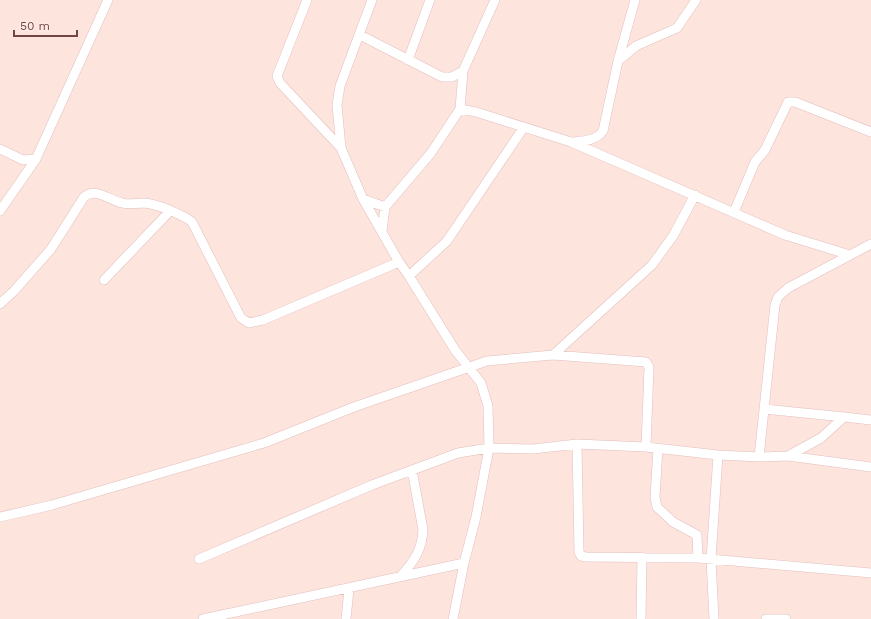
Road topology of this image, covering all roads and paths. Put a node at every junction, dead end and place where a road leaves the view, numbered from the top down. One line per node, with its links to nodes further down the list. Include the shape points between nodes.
1 (108, 0): 18 (street)
2 (307, 0): 16 (street, via 277,76 280,83)
3 (372, 0): 8 (street)
4 (430, 0): 9 (street)
5 (495, 0): 11 (street)
6 (635, 0): 10 (street)
7 (696, 0): 10 (street, via 677,28 636,46)
8 (360, 35): 9 (street); 16 (street, via 340,86 337,105)
9 (408, 60): 11 (street, via 442,77 452,77)
10 (618, 61): 15 (street, via 603,131 590,140)
11 (463, 71): 12 (street)
12 (460, 109): 13 (street); 23 (street, via 431,153)
13 (524, 127): 15 (street); 31 (street, via 447,241)
14 (871, 132): 26 (street, via 795,102 788,102 765,150 754,162)
15 (571, 142): 21 (street)
16 (341, 148): 22 (street)
17 (0, 149): 19 (street)
18 (36, 159): 19 (street); 20 (street)
19 (23, 160): 20 (street)
20 (28, 172): 24 (street)
21 (695, 195): 26 (street); 34 (street, via 674,236 652,265)
22 (363, 199): 23 (street); 27 (street)
23 (385, 207): 27 (street)
24 (0, 211)
25 (170, 211): 30 (street, via 192,222 241,318 249,323 262,320); 32 (street); 33 (street, via 144,203 122,203 96,193 87,194 51,249)
26 (734, 212): 29 (street, via 785,235)
27 (382, 232): 30 (street)
28 (871, 244): 29 (street)
29 (850, 255): 36 (street, via 788,288 778,297)
30 (399, 262): 31 (street)
31 (410, 276): 35 (street, via 455,350)
32 (104, 280)
33 (0, 304)
34 (553, 355): 35 (street, via 506,358); 40 (street, via 640,360 648,364)
35 (470, 367): 41 (street, via 485,392); 48 (street, via 354,407 264,443 52,505)
36 (764, 408): 37 (street); 45 (street)
37 (844, 417): 38 (street); 44 (street, via 821,438)
38 (871, 420)
39 (577, 444): 40 (street); 41 (street, via 533,449); 49 (street, via 578,552 586,557)
40 (646, 447): 42 (street)
41 (489, 448): 47 (street, via 458,453); 53 (street)
42 (658, 448): 43 (street); 50 (street, via 656,502 661,512 673,522 697,535)
43 (718, 455): 45 (street); 52 (street)
44 (788, 456): 45 (street); 46 (street)
45 (759, 457)
46 (871, 467)
47 (412, 470): 51 (street); 55 (street, via 423,539 416,558)
48 (0, 517)
49 (642, 557): 50 (street); 61 (street)
50 (698, 558): 52 (street)
51 (200, 559)
52 (711, 559): 54 (street); 62 (street)
53 (464, 563): 55 (street); 60 (street)
54 (871, 574)
55 (401, 576): 56 (street)
56 (349, 589): 57 (street); 59 (street)
57 (240, 615): 58 (street)
58 (203, 619)
59 (346, 619)
60 (453, 619)
61 (640, 619)
62 (714, 619)
63 (766, 619): 64 (street)
64 (786, 619)

